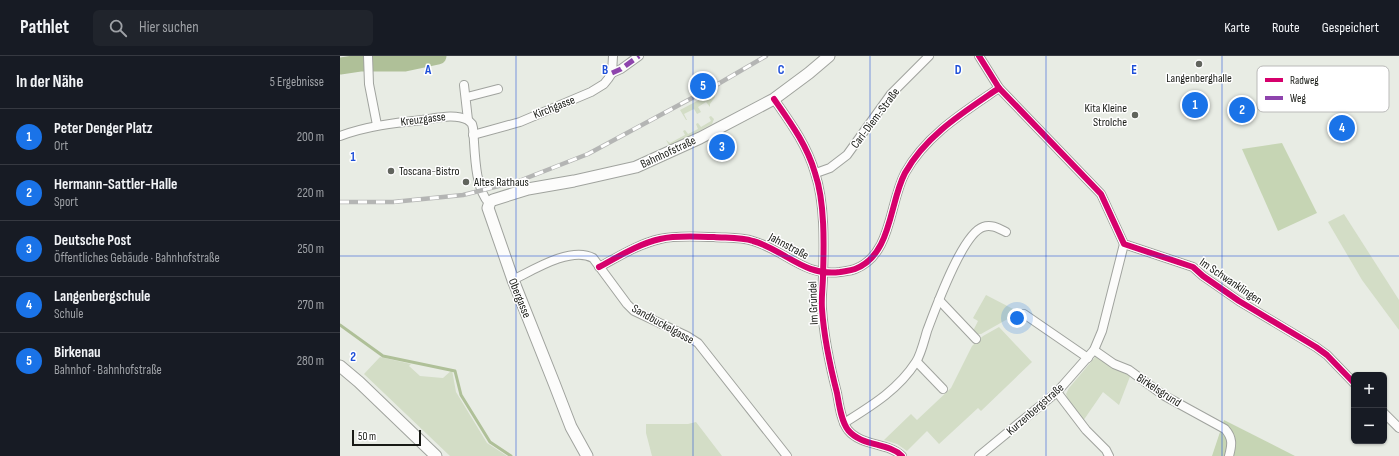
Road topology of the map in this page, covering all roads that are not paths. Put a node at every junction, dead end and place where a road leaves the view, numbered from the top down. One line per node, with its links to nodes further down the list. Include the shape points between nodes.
1 (368, 56): 14 (street, via 369,84)
2 (613, 56): 7 (street)
3 (639, 56): 7 (street, Kirchgasse)
4 (829, 56): 12 (main road, Bahnhofstraße)
5 (929, 56): 17 (street, Carl-Diem-Straße, via 892,94 847,155 830,168)
6 (979, 56): 9 (street)
7 (612, 73): 15 (street, Kirchgasse, via 604,84 591,92 513,124)
8 (464, 86): 11 (street)
9 (999, 88): 20 (street, via 1101,194); 22 (street, Jahnstraße, via 954,119 924,146 901,181 886,235 871,258 855,269)
10 (498, 89): 11 (street)
11 (467, 97): 13 (street)
12 (774, 99): 17 (street, Im Gründel, via 799,136); 18 (main road, Bahnhofstraße, via 700,138 630,170 528,189)
13 (468, 120): 14 (street, Kreuzgasse, via 451,116); 15 (street, via 472,124)
14 (377, 125): 16 (street, Kreuzgasse)
15 (474, 135): 18 (street, Obergasse, via 476,168 485,200)
16 (340, 136)
17 (816, 173): 22 (street, Im Gründel, via 823,213)
18 (489, 203): 23 (main road, Obergasse, via 488,208)
19 (1006, 232): 24 (street, via 996,226 982,227 972,235 962,249)
20 (1124, 244): 27 (street, Kurzenbergstraße, via 1102,331); 31 (street, Im Schwanklingen, via 1193,267 1239,301 1316,347)
21 (599, 267): 22 (street, Jahnstraße, via 659,239 733,238 759,243 805,268); 23 (street, Sandbuckelgasse, via 590,256 567,256); 39 (street, Sandbuckelgasse, via 634,311 698,343)
22 (823, 273): 35 (street, Im Gründel, via 822,308 826,342)
23 (513, 280): 38 (main road, Obergasse, via 568,419)
24 (939, 300): 26 (street); 29 (street)
25 (1024, 314): 28 (street)
26 (976, 339)
27 (1094, 350): 28 (street, Kurzenbergstraße); 43 (street, Birkelsgrund, via 1114,364 1129,370 1163,395 1225,429 1230,435 1232,446)
28 (1088, 358): 33 (street, Kurzenbergstraße)
29 (916, 362): 32 (street); 35 (street, via 885,397)
30 (340, 366): 37 (main road)
31 (1351, 379)
32 (943, 389)
33 (1057, 392): 41 (street, Kurzenbergstraße); 42 (street)
34 (1387, 416): 36 (street)
35 (844, 423): 40 (street, Im Gründel, via 854,436 873,445 897,451)
36 (1399, 428)
37 (436, 456)
38 (587, 456)
39 (786, 456)
40 (902, 456)
41 (979, 456)
42 (1109, 456)
43 (1229, 456)

